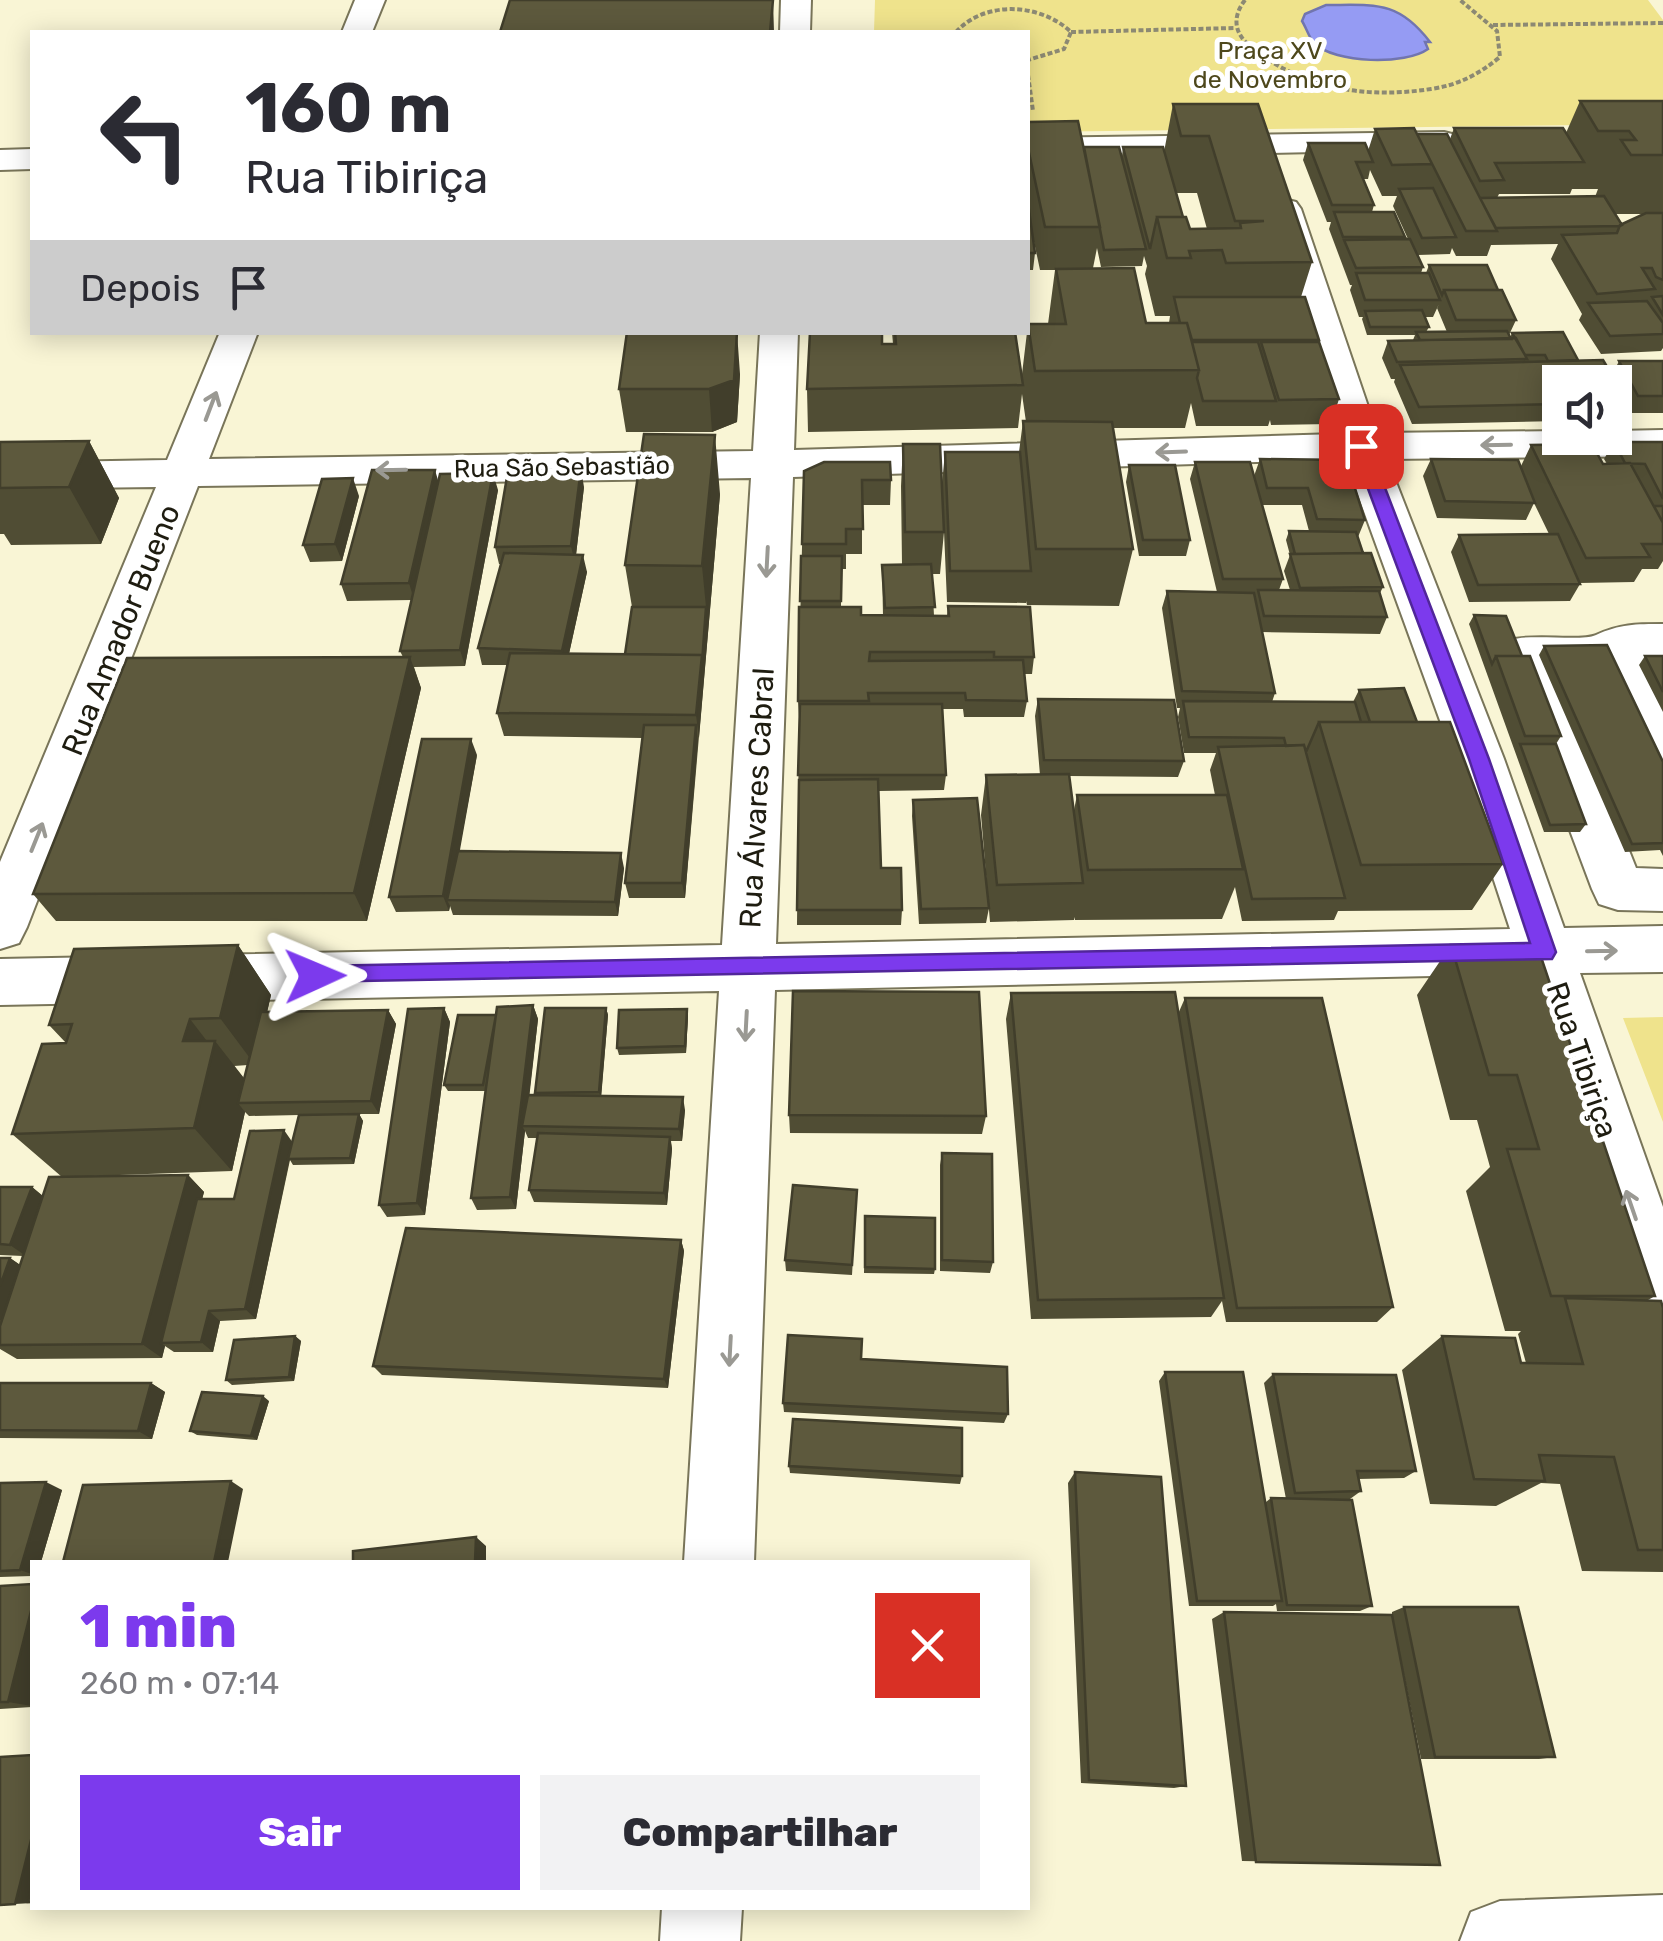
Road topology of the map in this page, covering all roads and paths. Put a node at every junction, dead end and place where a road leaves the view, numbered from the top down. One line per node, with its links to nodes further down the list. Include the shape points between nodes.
1 (370, 0): 10 (street)
2 (796, 0): 11 (street)
3 (1010, 0): 6 (path)
4 (1245, 0): 9 (path)
5 (1460, 0): 8 (path)
6 (1010, 7): 12 (path, via 981,10); 13 (path, via 1049,14)
7 (1663, 22): 8 (path)
8 (1494, 25): 9 (path, via 1500,57 1488,71 1452,87 1403,94 1344,90 1291,75 1253,53)
9 (1235, 28): 13 (path)
10 (358, 30)
11 (794, 30)
12 (957, 30)
13 (1071, 32): 14 (path, via 1064,49)
14 (1030, 59)
15 (1486, 142): 16 (street)
16 (1264, 144): 17 (street); 23 (street, Rua Tibiriça)
17 (1030, 148)
18 (30, 159): 19 (street)
19 (0, 160)
20 (238, 335): 25 (street, Rua Amador Bueno, one-way to 20)
21 (780, 335): 24 (street, Rua Álvares Cabral)
22 (1663, 444): 23 (street, Rua São Sebastião, one-way to 23)
23 (1361, 446): 24 (street, Rua São Sebastião, one-way to 24); 29 (street, Rua Tibiriça)
24 (772, 464): 25 (street, Rua São Sebastião, one-way to 25); 34 (street, Rua Álvares Cabral, one-way to 34)
25 (185, 473): 26 (street, Rua São Sebastião); 31 (street, Rua Amador Bueno, one-way to 25)
26 (0, 476)
27 (1642, 646): 28 (street); 29 (street, via 1526,652)
28 (1663, 742)
29 (1534, 771): 30 (street); 33 (street, Rua Tibiriça)
30 (1641, 889)
31 (0, 927)
32 (1663, 949): 33 (street, one-way to 32)
33 (1544, 952): 34 (street); 36 (street, Rua Tibiriça, one-way to 33)
34 (749, 966): 35 (street); 37 (street, Rua Álvares Cabral, one-way to 37)
35 (0, 982)
36 (1663, 1297)
37 (719, 1560)
38 (702, 1910): 40 (street)
39 (1663, 1935): 41 (street)
40 (700, 1941)
41 (1500, 1941)

